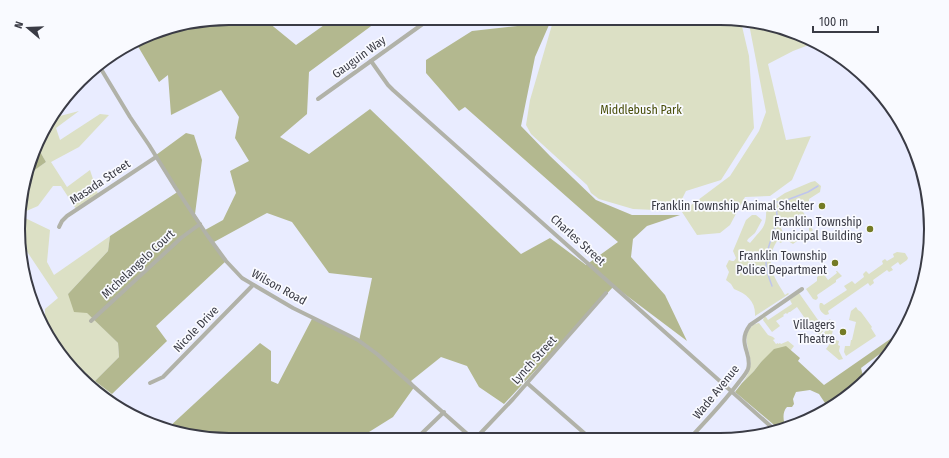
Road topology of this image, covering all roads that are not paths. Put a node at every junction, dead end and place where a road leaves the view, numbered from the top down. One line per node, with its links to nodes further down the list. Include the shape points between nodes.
1 (421, 25): 2 (street, Gauguin Way)
2 (371, 61): 4 (street, Gauguin Way); 14 (street, Charles Street, via 393,90)
3 (102, 70): 5 (street, Wilson Road)
4 (318, 99)
5 (156, 157): 6 (street, Wilson Road); 7 (street, Masada Street, via 67,216)
6 (200, 224): 8 (street, Wilson Road, via 226,261 242,278); 11 (street, Michelangelo Court, via 181,238)
7 (59, 227)
8 (253, 285): 12 (street, Nicole Drive, via 164,377); 15 (street, Wilson Road, via 358,340)
9 (802, 289): 14 (street, Wade Avenue, via 746,329 744,340 748,368)
10 (606, 293): 13 (street, Lynch Street)
11 (91, 321)
12 (150, 383)
13 (527, 383): 19 (street, Lynch Street); 20 (street)
14 (732, 392): 16 (street, Charles Street); 21 (street, Wade Avenue)
15 (444, 412): 17 (street); 18 (street, Wilson Road)
16 (771, 426)
17 (422, 433)
18 (467, 433)
19 (480, 433)
20 (584, 433)
21 (695, 433)

